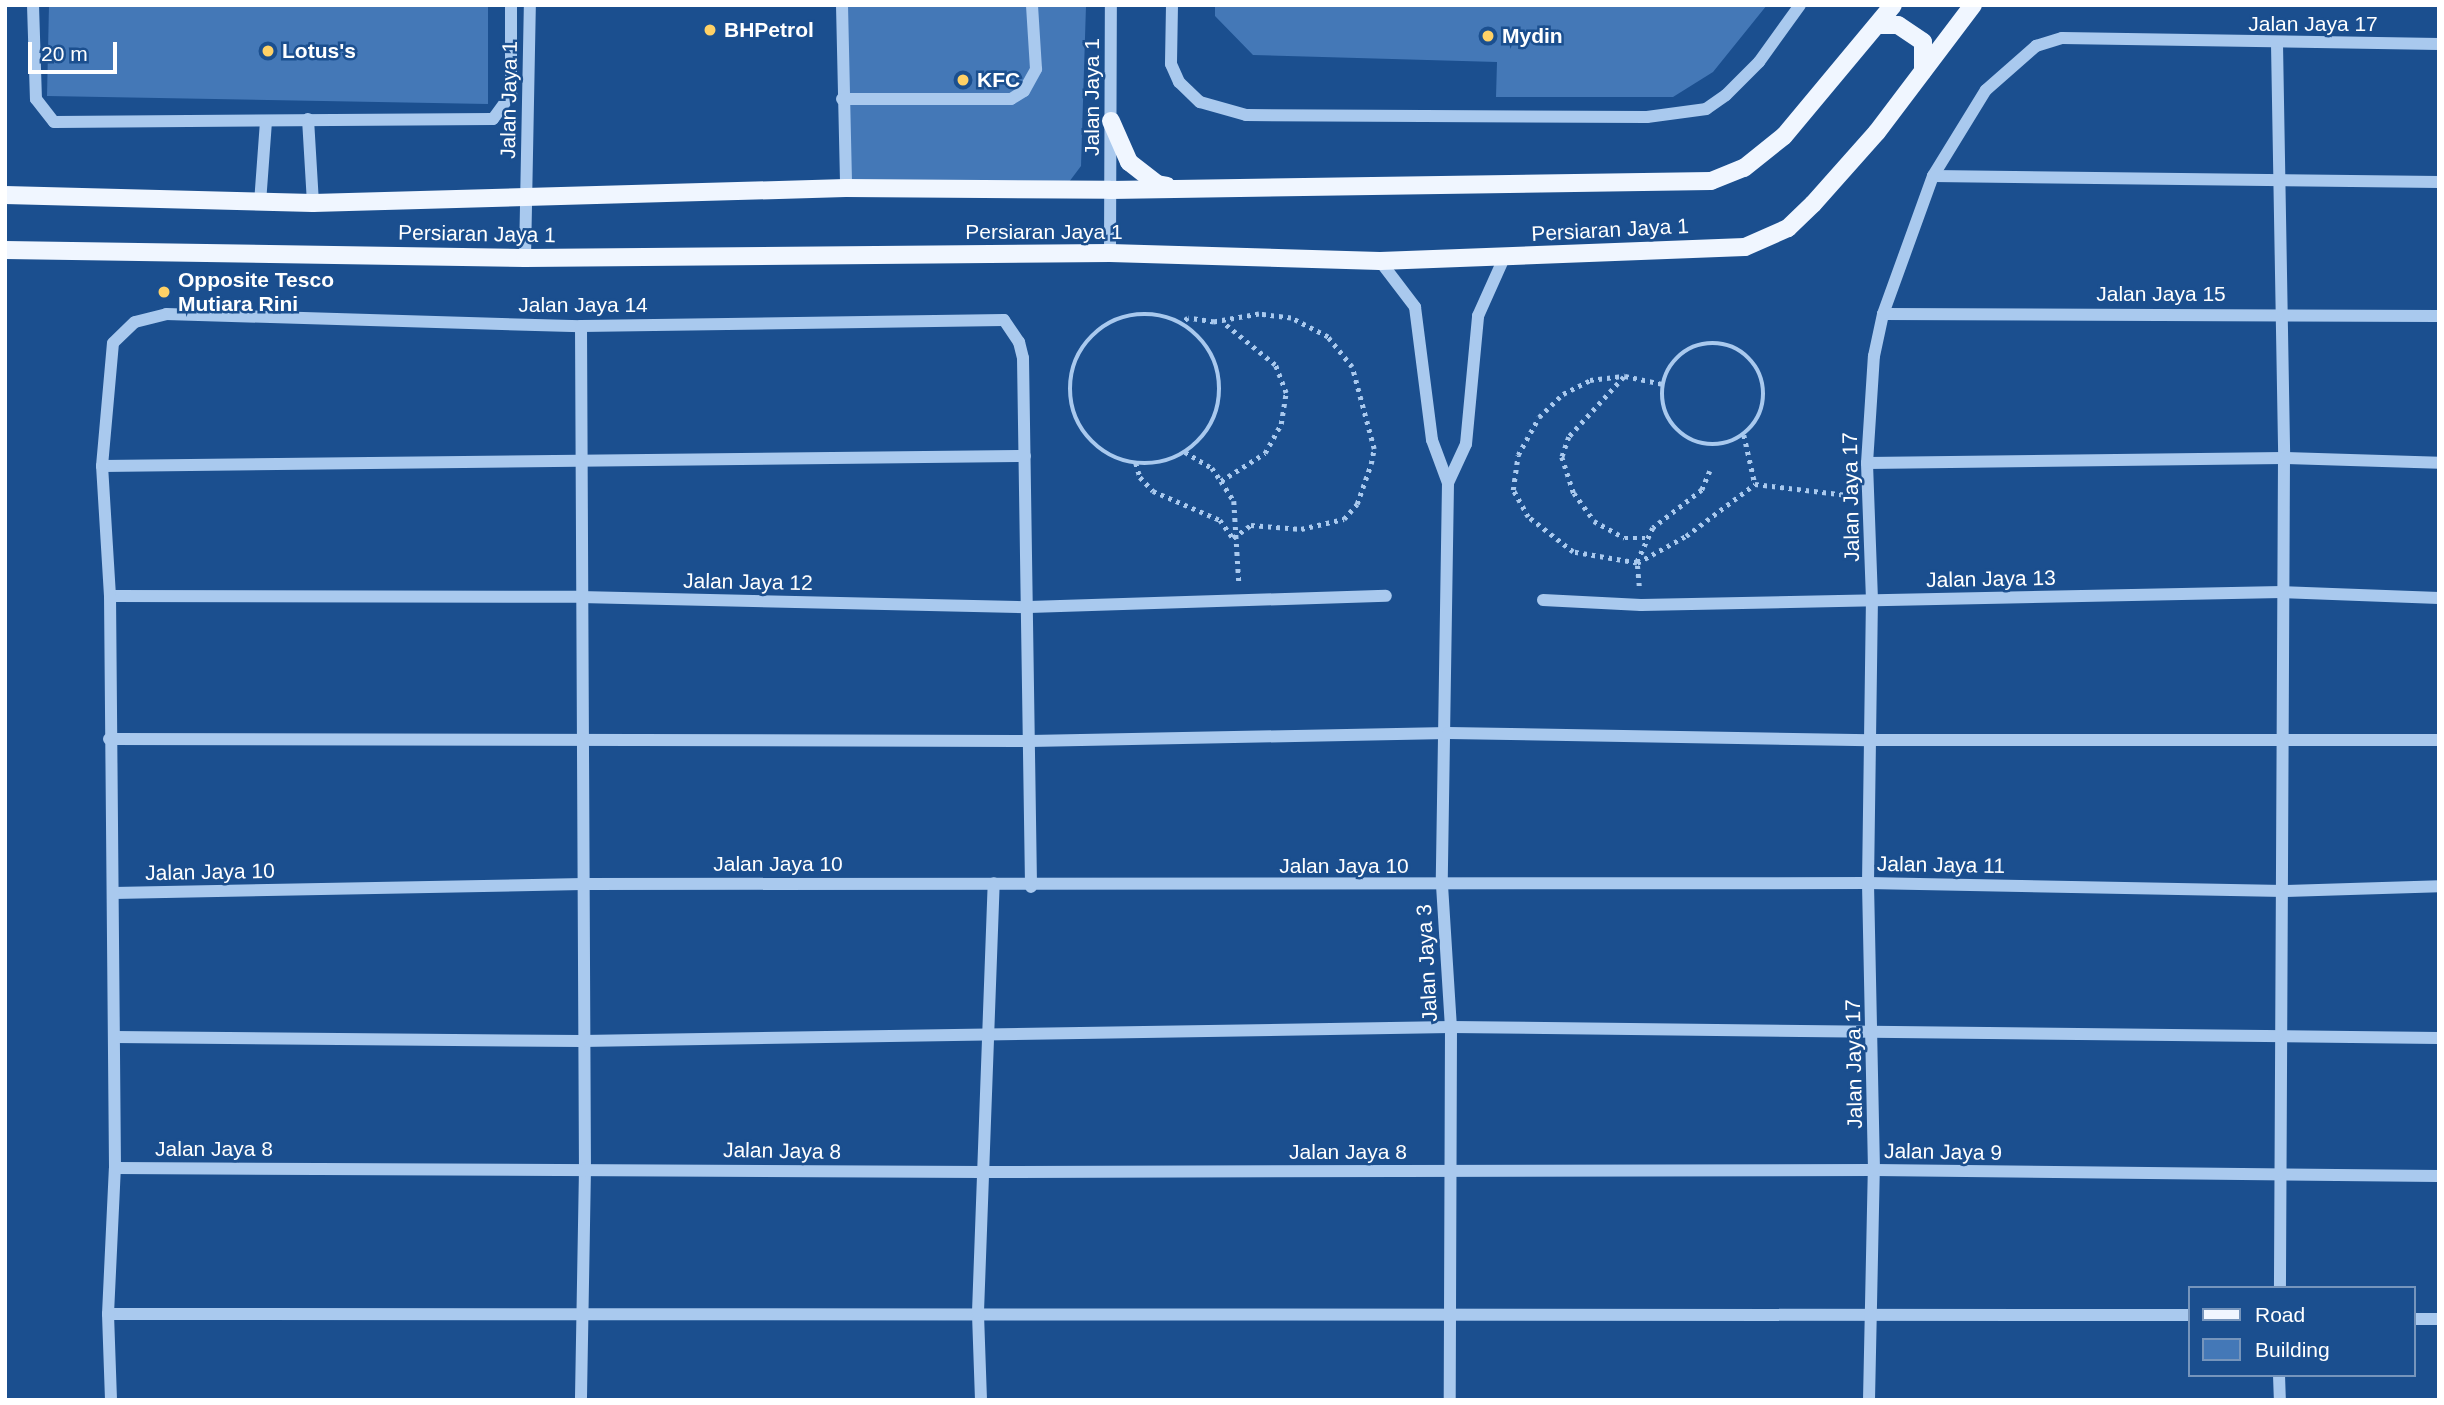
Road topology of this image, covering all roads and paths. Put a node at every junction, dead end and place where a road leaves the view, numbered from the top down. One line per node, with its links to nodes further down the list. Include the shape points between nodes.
1 (33, 5): 17 (street, via 36,99 54,122)
2 (511, 5): 16 (street, via 511,94 493,119)
3 (530, 5): 26 (street, Jalan Jaya 1)
4 (842, 5): 15 (street)
5 (1032, 5): 15 (street, via 1036,69 1024,91 1011,99)
6 (1111, 5): 18 (street, Jalan Jaya 1)
7 (1172, 5): 8 (street, via 1171,64 1180,82 1200,102 1246,115 1647,117 1706,109 1726,95 1759,62)
8 (1800, 5)
9 (1893, 5): 11 (main road, Persiaran Jaya 1)
10 (1973, 5): 14 (main road, Persiaran Jaya 1)
11 (1878, 25): 14 (main road, via 1898,25 1923,42); 23 (main road, Persiaran Jaya 1, via 1784,136 1744,168 1711,181)
12 (2277, 44): 13 (street, Jalan Jaya 17); 19 (street, Jalan Jaya 17, via 2062,38 2036,46 1986,90); 20 (street)
13 (2439, 44)
14 (1923, 74): 32 (main road, Persiaran Jaya 1, via 1788,228 1745,247)
15 (842, 99): 22 (street)
16 (308, 119): 17 (street); 27 (street)
17 (266, 121): 28 (street)
18 (1111, 121): 23 (main road, via 1129,163 1140,174 1157,184); 24 (street, Jalan Jaya 1)
19 (1933, 176): 20 (street); 35 (street, Jalan Jaya 17)
20 (2277, 178): 21 (street); 34 (street)
21 (2439, 182)
22 (846, 188): 24 (main road, Persiaran Jaya 1); 26 (main road, Persiaran Jaya 1)
23 (1185, 189): 24 (main road, Persiaran Jaya 1)
24 (1110, 190): 30 (street, Jalan Jaya 1)
25 (5, 193): 28 (main road, Persiaran Jaya 1)
26 (526, 195): 27 (main road, Persiaran Jaya 1); 31 (street, Jalan Jaya 1)
27 (313, 203): 28 (main road, Persiaran Jaya 1)
28 (260, 204)
29 (5, 253): 31 (main road, Persiaran Jaya 1)
30 (1110, 253): 31 (main road, Persiaran Jaya 1); 33 (main road, Persiaran Jaya 1)
31 (525, 258)
32 (1504, 258): 33 (main road, Persiaran Jaya 1); 53 (street, via 1478,316 1466,444)
33 (1380, 261): 53 (street, via 1415,307 1432,440)
34 (2280, 312): 35 (street, Jalan Jaya 15); 36 (street, Jalan Jaya 15); 45 (street)
35 (1884, 314): 47 (street, Jalan Jaya 17, via 1874,355)
36 (2439, 316)
37 (1222, 321): 38 (path, via 1188,318); 52 (path, via 1275,365 1286,393 1272,446); 56 (path, via 1242,315 1278,316 1328,337 1352,367 1374,449 1351,514 1301,529 1251,525)
38 (1182, 323): 43 (path, via 1201,338 1214,359 1220,382 1219,406 1209,429); 46 (path, via 1157,314 1131,315 1106,324 1086,341 1074,364 1069,389 1073,414 1085,435 1103,452)
39 (581, 326): 44 (street, Jalan Jaya 14, via 1004,320 1019,342); 49 (street); 50 (street, Jalan Jaya 14, via 166,314 135,322 113,343)
40 (1625, 376): 41 (path); 57 (path, via 1569,437 1562,457 1574,493 1594,521 1625,538); 58 (path, via 1590,380 1563,394 1539,417 1518,455 1513,490 1528,517 1573,552)
41 (1662, 384): 42 (path, via 1667,418 1686,438 1711,446); 42 (path, via 1677,357 1690,348 1720,343 1735,348 1759,371 1764,388 1763,406)
42 (1744, 435): 54 (path)
43 (1185, 452): 46 (path, via 1173,460); 52 (path, via 1212,468)
44 (1026, 456): 49 (street); 68 (street)
45 (2284, 458): 47 (street); 48 (street); 59 (street)
46 (1136, 463): 56 (path, via 1140,477 1153,491 1220,520)
47 (1867, 463): 55 (street, Jalan Jaya 17)
48 (2439, 463)
49 (580, 465): 50 (street); 62 (street)
50 (102, 466): 60 (street)
51 (1710, 471): 57 (path, via 1702,489 1661,519)
52 (1222, 481): 56 (path, via 1234,501)
53 (1448, 483): 69 (street, Jalan Jaya 3)
54 (1755, 484): 55 (path); 58 (path, via 1686,536)
55 (1869, 498): 65 (street, Jalan Jaya 17)
56 (1233, 538): 66 (path)
57 (1646, 538): 58 (path)
58 (1636, 563): 67 (path)
59 (2282, 592): 63 (street, Jalan Jaya 13); 65 (street, Jalan Jaya 13); 72 (street)
60 (110, 596): 62 (street, Jalan Jaya 12); 70 (street)
61 (1386, 596): 66 (street, Jalan Jaya 12)
62 (580, 597): 68 (street, Jalan Jaya 12); 75 (street)
63 (2439, 598)
64 (1543, 600): 67 (street, Jalan Jaya 13)
65 (1872, 600): 67 (street, Jalan Jaya 13); 71 (street, Jalan Jaya 17)
66 (1242, 601): 68 (street, Jalan Jaya 12)
67 (1641, 605)
68 (1029, 607): 74 (street)
69 (1448, 733): 71 (street); 74 (street); 79 (street, Jalan Jaya 3)
70 (109, 739): 75 (street); 83 (street)
71 (1870, 740): 72 (street); 77 (street, Jalan Jaya 17)
72 (2284, 740): 73 (street); 82 (street)
73 (2439, 740)
74 (1030, 741): 75 (street); 81 (street)
75 (583, 743): 78 (street)
76 (994, 883): 78 (street, Jalan Jaya 10); 81 (street, Jalan Jaya 10); 85 (street)
77 (1868, 883): 79 (street, Jalan Jaya 11); 82 (street, Jalan Jaya 11); 86 (street, Jalan Jaya 17)
78 (583, 884): 83 (street, Jalan Jaya 10); 90 (street)
79 (1443, 885): 81 (street, Jalan Jaya 10); 84 (street, Jalan Jaya 3)
80 (2439, 886): 82 (street, Jalan Jaya 11)
81 (1031, 887)
82 (2284, 891): 89 (street)
83 (113, 894): 87 (street)
84 (1451, 1027): 85 (street); 86 (street); 93 (street, Jalan Jaya 3)
85 (987, 1033): 90 (street); 95 (street)
86 (1873, 1033): 89 (street); 94 (street, Jalan Jaya 17)
87 (114, 1037): 90 (street); 91 (street)
88 (2439, 1038): 89 (street)
89 (2281, 1040): 97 (street)
90 (582, 1041): 92 (street)
91 (115, 1168): 92 (street, Jalan Jaya 8); 102 (street)
92 (585, 1168): 95 (street, Jalan Jaya 8); 103 (street)
93 (1447, 1170): 94 (street, Jalan Jaya 9); 95 (street, Jalan Jaya 8); 100 (street, Jalan Jaya 3)
94 (1874, 1170): 97 (street, Jalan Jaya 9); 101 (street, Jalan Jaya 17)
95 (982, 1172): 99 (street)
96 (2439, 1176): 97 (street, Jalan Jaya 9)
97 (2284, 1177): 98 (street)
98 (2280, 1286)
99 (978, 1312): 100 (street); 103 (street); 110 (street)
100 (1453, 1313): 101 (street); 111 (street, Jalan Jaya 3)
101 (1870, 1313): 104 (street); 112 (street, Jalan Jaya 17)
102 (108, 1314): 103 (street); 108 (street)
103 (584, 1315): 109 (street)
104 (2188, 1315)
105 (2416, 1319): 106 (street)
106 (2439, 1319)
107 (2279, 1377): 113 (street)
108 (111, 1400)
109 (581, 1400)
110 (981, 1400)
111 (1450, 1400)
112 (1869, 1400)
113 (2280, 1400)

